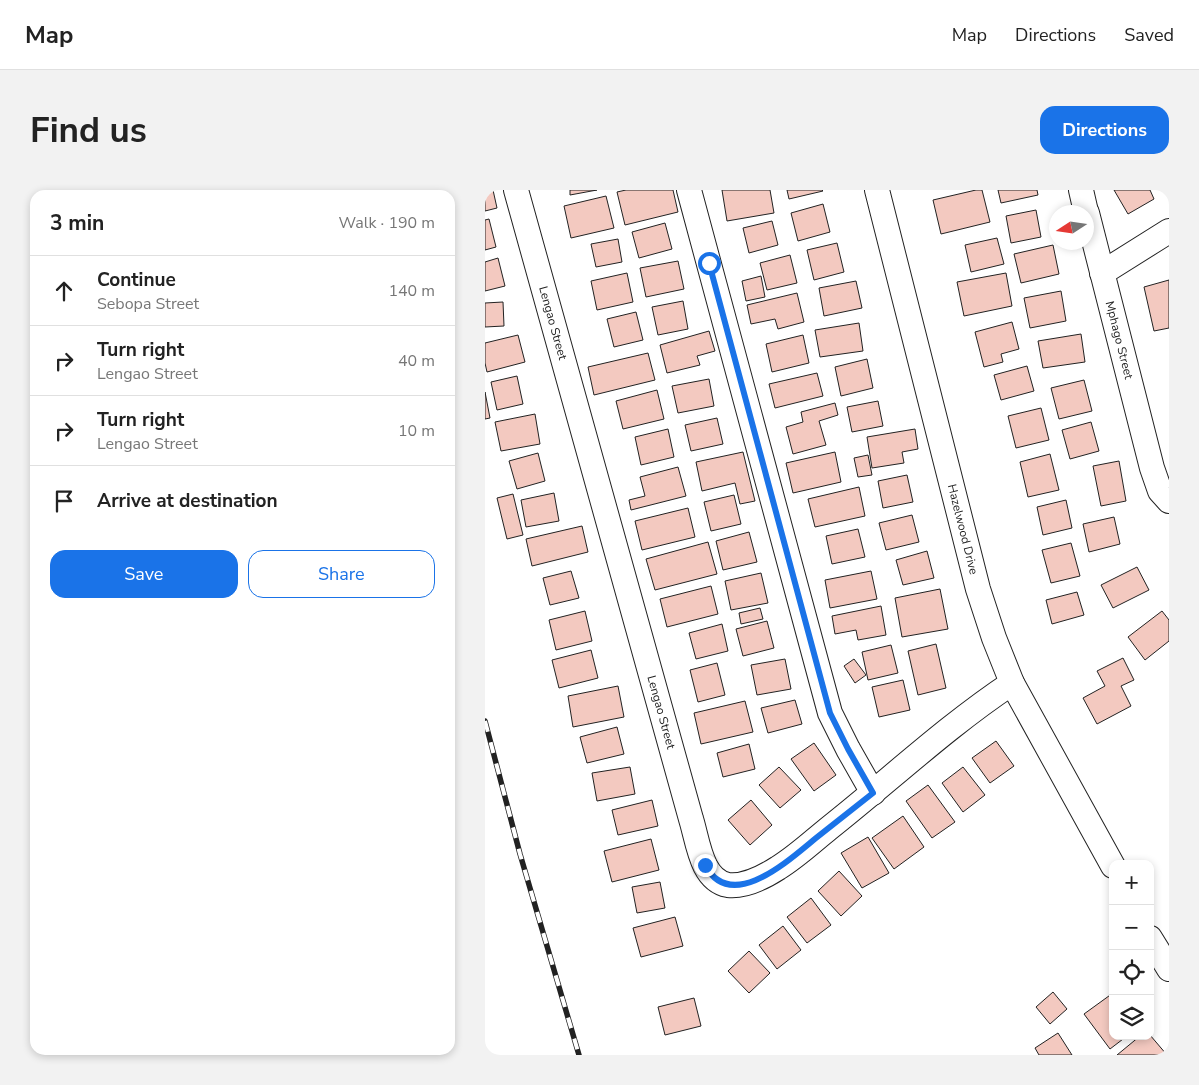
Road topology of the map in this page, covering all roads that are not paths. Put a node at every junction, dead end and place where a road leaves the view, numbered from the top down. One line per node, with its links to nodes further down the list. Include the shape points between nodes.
1 (515, 190): 11 (street, Lengao Street, via 694,827 710,874 728,884 760,879 779,868)
2 (689, 190): 11 (street, via 830,713)
3 (877, 190): 10 (street, Hazelwood Drive, via 978,589)
4 (1081, 190): 5 (street, Mphago Street)
5 (1084, 205)
6 (1169, 231): 8 (street)
7 (1094, 242): 8 (street, Mphago Street)
8 (1102, 272): 9 (street, Mphago Street, via 1152,468 1160,491)
9 (1169, 501)
10 (1012, 682): 11 (street, Lengao Street, via 967,713); 12 (street, Hazelwood Drive)
11 (873, 793)
12 (1108, 856)
13 (1154, 945): 14 (street)
14 (1169, 969)

